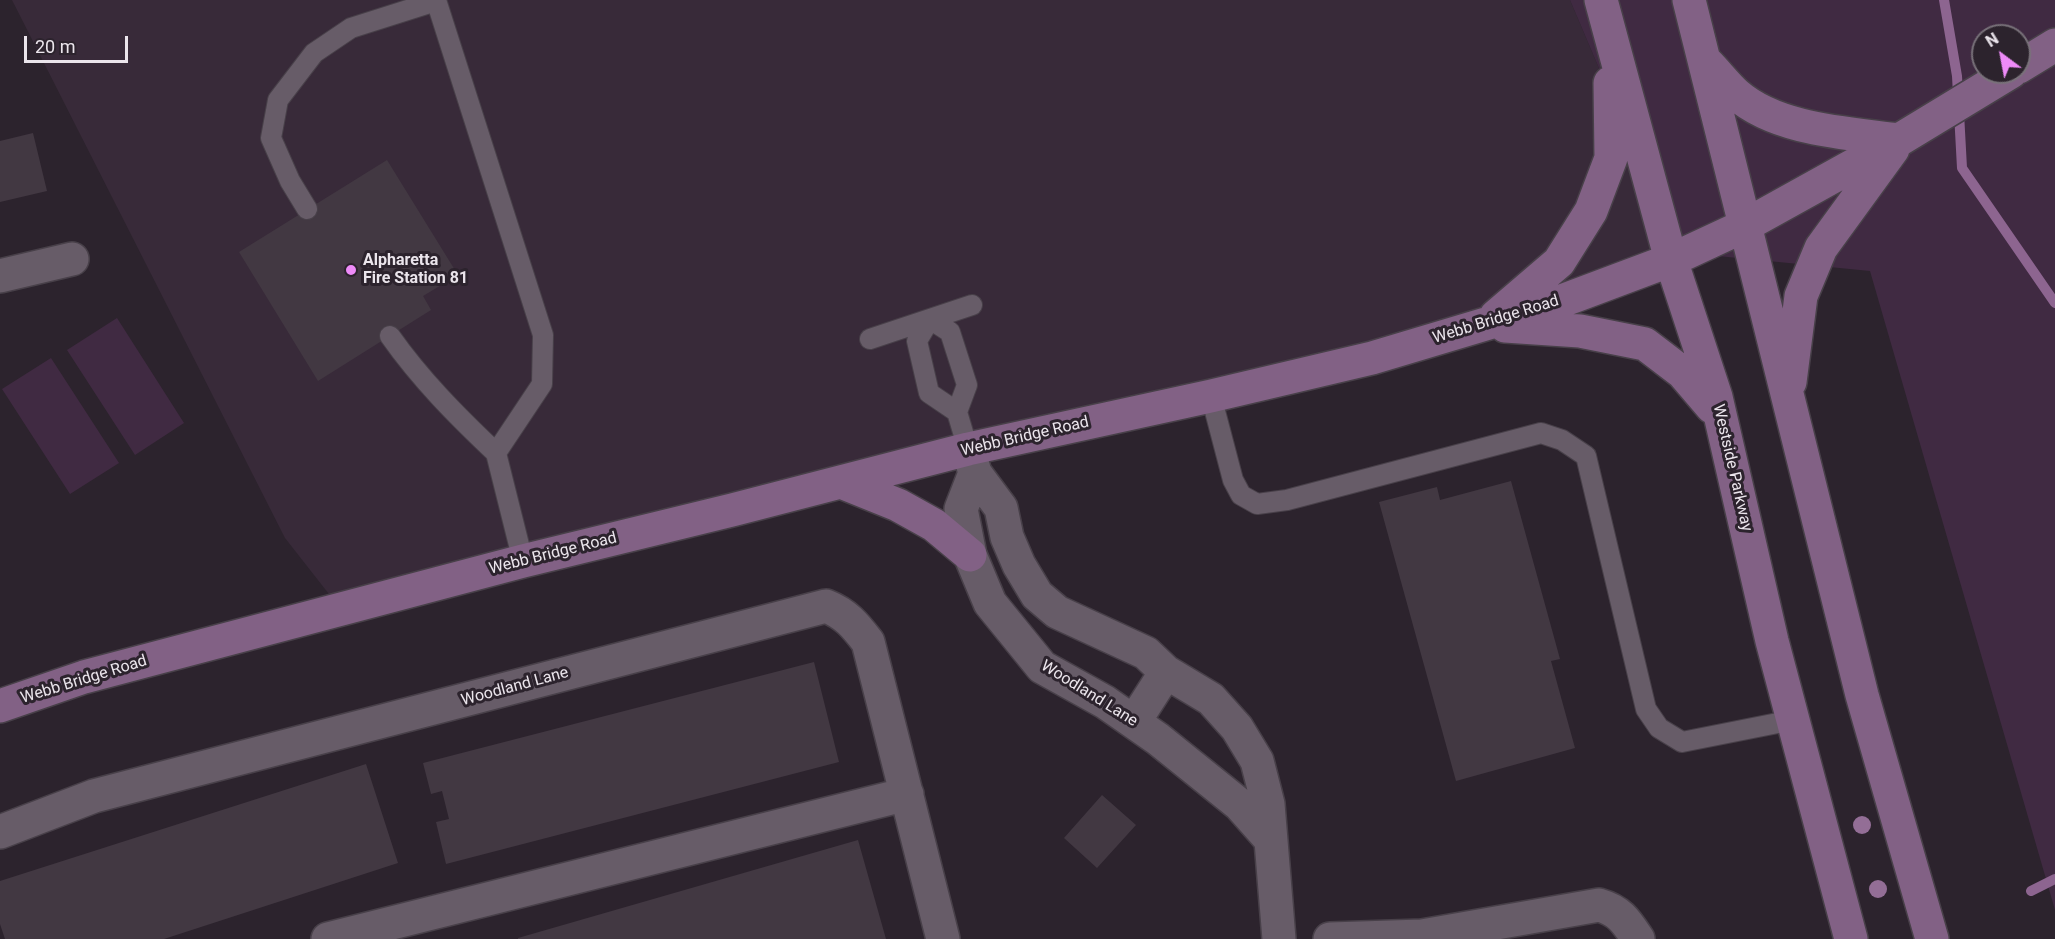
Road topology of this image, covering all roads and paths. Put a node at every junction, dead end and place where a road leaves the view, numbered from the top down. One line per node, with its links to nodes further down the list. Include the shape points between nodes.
1 (1601, 0): 4 (main road, Westside Parkway)
2 (1689, 0): 7 (main road)
3 (436, 1): 10 (lane, via 351,28 314,53 278,100 271,138); 24 (lane, via 543,335 542,384)
4 (1610, 33): 13 (main road, Westside Parkway); 17 (main road, via 1611,158 1591,211 1560,262)
5 (2055, 45): 6 (main road)
6 (2031, 60)
7 (1706, 62): 9 (main road, via 1736,94 1760,110 1814,129); 11 (main road)
8 (1991, 84): 9 (main road, Webb Bridge Road)
9 (1899, 140): 11 (main road, Webb Bridge Road); 21 (main road, via 1821,248 1802,296)
10 (307, 209)
11 (1744, 226): 13 (main road, Webb Bridge Road); 21 (main road)
12 (72, 259): 14 (street)
13 (1671, 260): 17 (main road, Webb Bridge Road); 23 (main road, Westside Parkway)
14 (0, 276)
15 (972, 305): 16 (lane)
16 (930, 319): 19 (lane); 22 (lane, via 950,332 967,385); 22 (lane, via 916,341 929,393)
17 (1485, 325): 20 (main road, Webb Bridge Road, via 1372,358); 23 (main road, via 1580,331 1645,344 1683,373)
18 (390, 336): 24 (lane, via 445,404)
19 (870, 339)
20 (1211, 396): 25 (main road, Webb Bridge Road); 31 (lane, via 1233,480 1241,495 1257,504 1287,500 1541,433 1562,440 1586,456 1646,709 1659,728 1682,742)
21 (1787, 398): 42 (main road, via 1862,695)
22 (957, 412): 25 (lane)
23 (1720, 416): 31 (main road, Westside Parkway)
24 (496, 453): 28 (lane)
25 (971, 461): 26 (main road, Webb Bridge Road); 27 (street, Woodland Lane, via 961,509); 29 (street, via 1000,508 1007,537 1037,595 1057,612 1146,653)
26 (841, 482): 27 (main road, via 898,505 934,525); 28 (main road, Webb Bridge Road)
27 (970, 555): 32 (street, Woodland Lane, via 990,603 1042,667)
28 (524, 561): 30 (main road, Webb Bridge Road, via 84,677)
29 (1166, 672): 32 (street); 35 (street, via 1211,699 1237,728 1257,761 1268,804)
30 (0, 706)
31 (1793, 720): 41 (main road, Westside Parkway)
32 (1134, 722): 35 (street, Woodland Lane, via 1240,805)
33 (907, 794): 34 (street, Woodland Lane, via 868,642 852,621 826,606 94,796); 36 (street); 37 (street, Woodland Lane)
34 (0, 832)
35 (1270, 840): 38 (street)
36 (328, 939)
37 (943, 939)
38 (1279, 939)
39 (1330, 939): 40 (street, via 1422,936 1599,905 1613,909)
40 (1638, 939)
41 (1851, 939)
42 (1932, 939)

